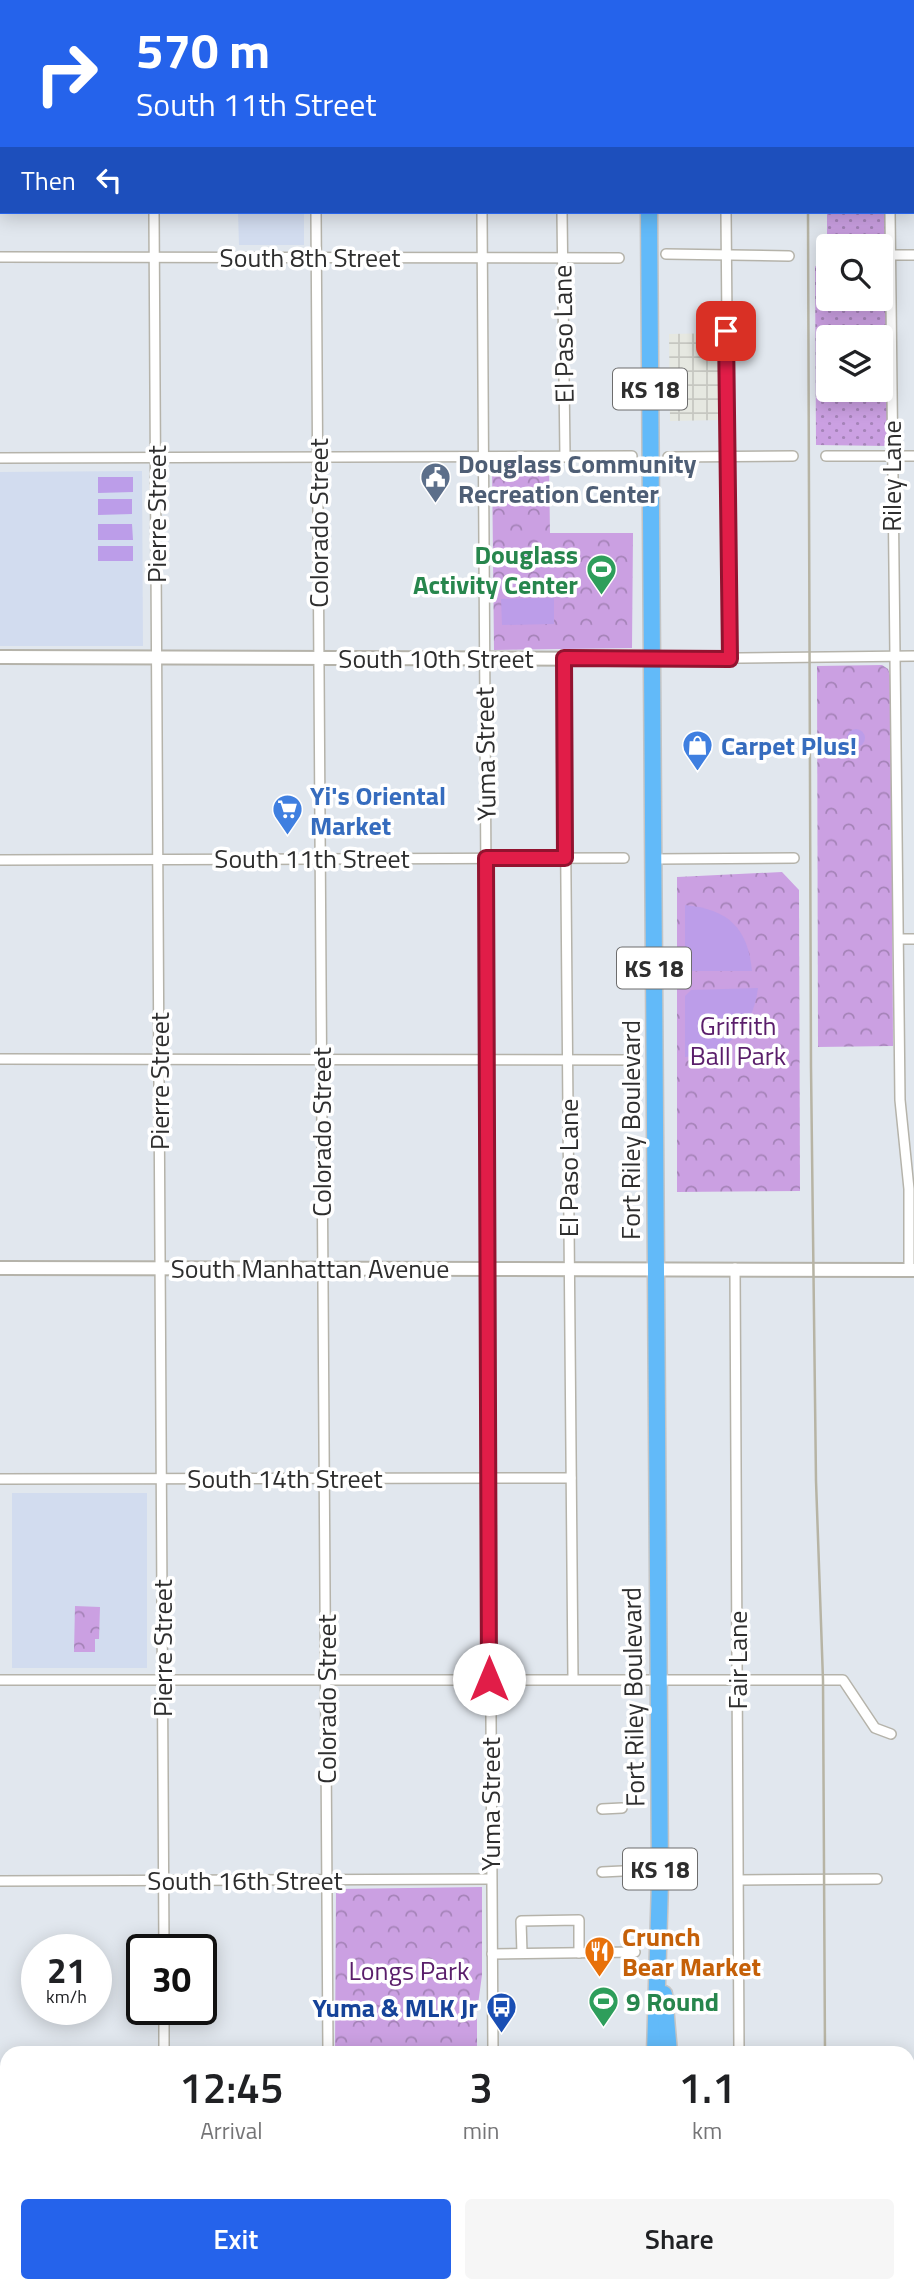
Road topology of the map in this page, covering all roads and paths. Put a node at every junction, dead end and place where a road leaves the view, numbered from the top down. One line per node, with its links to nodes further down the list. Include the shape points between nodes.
1 (154, 214): 15 (street, Pierre Street)
2 (316, 214): 16 (street, Colorado Street)
3 (482, 214): 17 (street, Yuma Street)
4 (562, 214): 18 (street, El Paso Lane)
5 (649, 214): 40 (highway, Fort Riley Boulevard / KS 18)
6 (726, 214): 10 (street)
7 (890, 214): 8 (street, Riley Lane)
8 (887, 234)
9 (666, 254): 10 (street)
10 (726, 255): 13 (street); 30 (street)
11 (893, 255): 12 (street)
12 (914, 255)
13 (789, 256)
14 (0, 257): 15 (street, South 8th Street)
15 (155, 257): 16 (street, South 8th Street); 26 (street, Pierre Street)
16 (316, 257): 17 (street, South 8th Street); 32 (street, Colorado Street)
17 (483, 257): 18 (street, South 8th Street); 27 (street, Yuma Street)
18 (562, 258): 19 (street, South 8th Street); 28 (street, El Paso Lane)
19 (619, 258)
20 (887, 311): 24 (street, Riley Lane)
21 (632, 456): 28 (street)
22 (793, 456): 30 (street)
23 (826, 456): 24 (street)
24 (891, 456): 25 (street); 33 (street, Riley Lane)
25 (914, 456)
26 (156, 457): 31 (street); 32 (street); 36 (street, Pierre Street)
27 (483, 457): 28 (street); 32 (street); 38 (street, Yuma Street)
28 (565, 457)
29 (668, 457): 30 (street)
30 (727, 457): 41 (street)
31 (0, 458)
32 (317, 458): 37 (street, Colorado Street)
33 (895, 656): 34 (street, South 10th Street); 41 (street, South 10th Street); 50 (street, Riley Lane)
34 (914, 656)
35 (0, 657): 36 (street, South 10th Street)
36 (157, 657): 37 (street, South 10th Street); 49 (street, Pierre Street)
37 (318, 657): 38 (street, South 10th Street); 42 (street, Colorado Street)
38 (484, 658): 39 (street, South 10th Street); 43 (street, Yuma Street)
39 (564, 658): 40 (street, South 10th Street); 44 (street, El Paso Lane)
40 (652, 659): 41 (street, South 10th Street); 47 (highway, Fort Riley Boulevard / KS 18)
41 (730, 659)
42 (321, 858): 43 (street, South 11th Street); 49 (street, South 11th Street); 53 (street, Colorado Street)
43 (486, 858): 44 (street, South 11th Street); 54 (street, Yuma Street)
44 (565, 858): 45 (street, South 11th Street); 55 (street, El Paso Lane)
45 (624, 858)
46 (794, 858): 47 (street)
47 (653, 859): 58 (highway, Fort Riley Boulevard / KS 18)
48 (0, 860): 49 (street, South 11th Street)
49 (158, 860): 56 (street, Pierre Street)
50 (899, 939): 51 (street); 65 (street, Riley Lane, via 900,1100)
51 (914, 939)
52 (0, 1059): 56 (street)
53 (321, 1059): 54 (street); 56 (street); 61 (street, Colorado Street)
54 (485, 1059): 55 (street); 62 (street, Yuma Street)
55 (567, 1059): 57 (street); 63 (street, El Paso Lane)
56 (159, 1060): 60 (street, Pierre Street)
57 (635, 1060)
58 (655, 1267): 63 (street, South Manhattan Avenue); 64 (street, South Manhattan Avenue); 75 (highway, Fort Riley Boulevard / KS 18)
59 (0, 1268): 60 (street, South Manhattan Avenue)
60 (160, 1268): 61 (street, South Manhattan Avenue); 66 (street, Pierre Street)
61 (321, 1268): 62 (street, South Manhattan Avenue); 67 (street, Colorado Street)
62 (487, 1268): 63 (street, South Manhattan Avenue); 68 (street, Yuma Street)
63 (568, 1268): 69 (street, El Paso Lane)
64 (735, 1268): 65 (street, South Manhattan Avenue); 72 (street, Fair Lane)
65 (912, 1270)
66 (161, 1478): 67 (street, South 14th Street); 70 (street, South 14th Street); 77 (street, Pierre Street)
67 (324, 1478): 68 (street, South 14th Street); 73 (street, Colorado Street)
68 (488, 1478): 69 (street, South 14th Street); 74 (street, Yuma Street)
69 (570, 1478): 71 (street, El Paso Lane)
70 (0, 1479)
71 (573, 1678): 74 (street); 75 (street)
72 (737, 1678): 75 (street); 78 (street, via 843,1680 875,1728); 86 (street, Fair Lane)
73 (326, 1679): 74 (street); 77 (street); 85 (street, Colorado Street)
74 (489, 1679): 83 (street, Yuma Street)
75 (657, 1679): 94 (highway, Fort Riley Boulevard / KS 18)
76 (0, 1680): 77 (street)
77 (163, 1680): 84 (street, Pierre Street)
78 (891, 1734)
79 (622, 1808): 80 (street)
80 (602, 1809)
81 (602, 1871): 82 (street)
82 (622, 1871)
83 (491, 1879): 85 (street, South 16th Street); 93 (street, Yuma Street)
84 (164, 1880): 85 (street, South 16th Street); 88 (street, South 16th Street); 89 (street, Pierre Street)
85 (326, 1880): 97 (street, Colorado Street)
86 (739, 1880): 87 (street); 101 (street, Fair Lane)
87 (877, 1880)
88 (0, 1881)
89 (164, 1934)
90 (635, 1952): 92 (street)
91 (522, 1953): 92 (street); 92 (street, via 521,1921 579,1920); 93 (street)
92 (579, 1953)
93 (492, 1954): 98 (street, Yuma Street)
94 (660, 1964): 99 (highway, Fort Riley Boulevard / KS 18); 100 (highway, Fort Riley Boulevard / KS 18)
95 (164, 2025): 96 (street)
96 (164, 2046)
97 (328, 2046)
98 (493, 2046)
99 (655, 2046)
100 (668, 2046)
101 (739, 2046)
102 (0, 2207): 103 (street)
103 (0, 2226)

